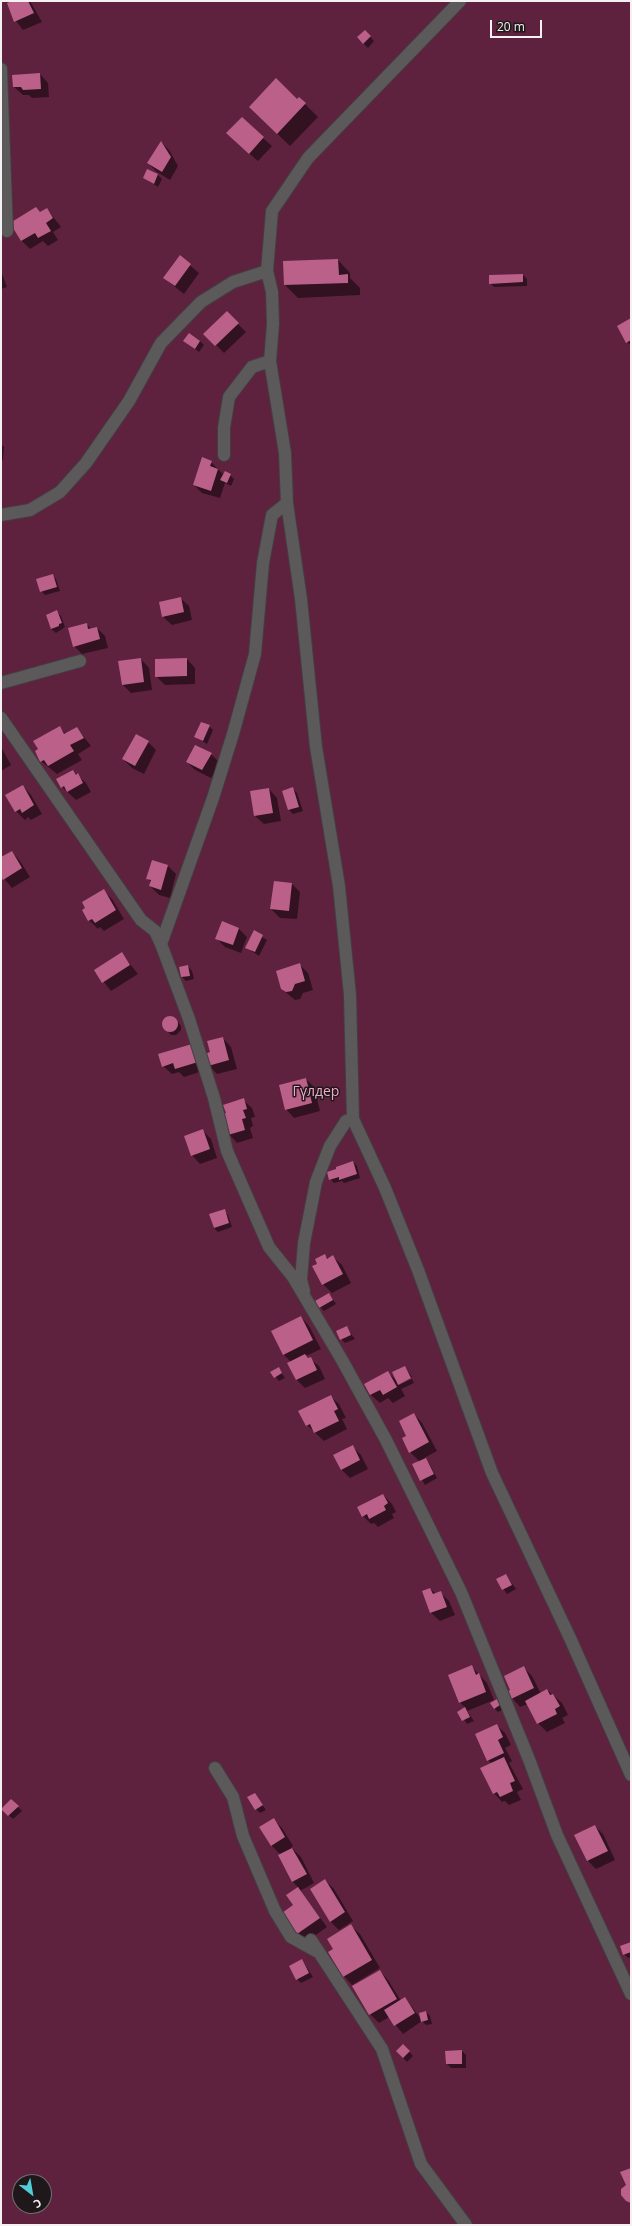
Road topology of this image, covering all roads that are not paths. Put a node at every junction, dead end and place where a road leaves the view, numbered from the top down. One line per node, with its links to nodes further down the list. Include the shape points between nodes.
1 (460, 1): 4 (street, via 308,158 272,211)
2 (1, 69): 3 (street)
3 (7, 231)
4 (267, 271): 5 (street, via 272,292); 8 (street, via 233,282 200,302 161,343 129,401 86,463 60,492 30,510)
5 (270, 361): 6 (street, via 252,367 229,397 224,428); 7 (street, via 285,453)
6 (224, 455)
7 (287, 503): 12 (street, via 272,515 263,562 255,654 233,734); 13 (street, via 301,599 316,748 339,886 350,995)
8 (1, 515)
9 (80, 661): 10 (street)
10 (1, 683)
11 (1, 718): 12 (street, via 141,920 155,931)
12 (161, 944): 14 (street, via 189,1019 214,1098 227,1151 269,1247)
13 (354, 1119): 14 (street, via 346,1121 330,1146 316,1182 302,1265 301,1280); 16 (street, via 418,1270 492,1473)
14 (305, 1297): 19 (street, via 386,1440 460,1592 557,1835)
15 (216, 1768): 18 (street, via 233,1797 243,1836 275,1911 291,1937)
16 (631, 1775)
17 (311, 1940): 18 (street)
18 (319, 1952): 20 (street, via 382,2049 422,2164)
19 (631, 1994)
20 (466, 2225)

